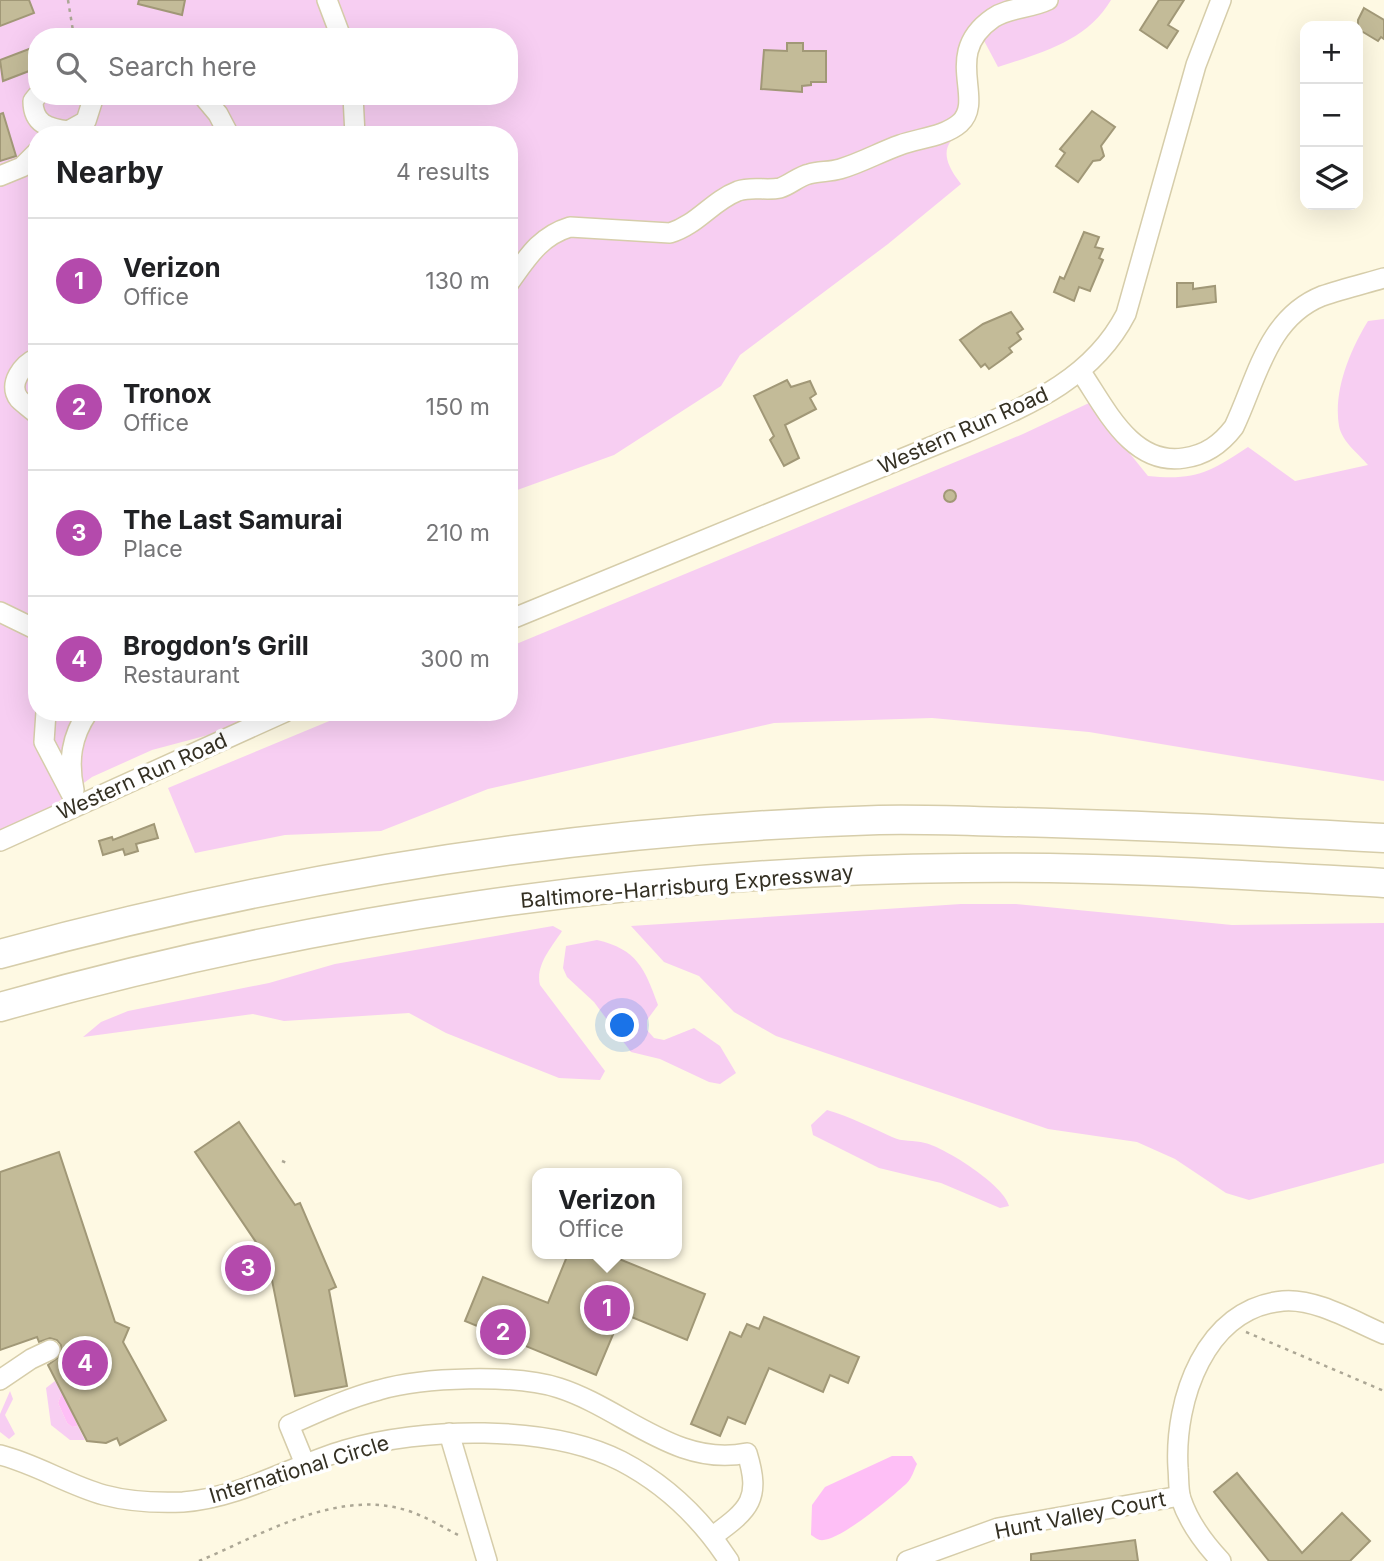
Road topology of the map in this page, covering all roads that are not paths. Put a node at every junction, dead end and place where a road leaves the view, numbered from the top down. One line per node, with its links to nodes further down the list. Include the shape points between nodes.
1 (327, 0): 4 (street)
2 (1048, 0): 15 (street, via 1010,10 980,29 965,58 969,92 963,120 951,130 840,169 809,173 780,188 734,193 685,228 670,233 570,227 557,231 541,242)
3 (1221, 0): 18 (street, Western Run Road, via 1196,65 1126,314 1113,339)
4 (338, 28)
5 (34, 105): 9 (street, via 35,117)
6 (91, 105): 10 (street, via 86,121)
7 (210, 105): 11 (street)
8 (353, 105): 12 (street)
9 (45, 126)
10 (77, 126)
11 (224, 126)
12 (355, 126)
13 (28, 161): 14 (street)
14 (0, 176)
15 (518, 271)
16 (1384, 278): 18 (street, via 1320,297 1281,325 1234,426 1225,439 1195,456 1154,457 1137,447)
17 (28, 365): 19 (street, via 20,372 15,390)
18 (1082, 372): 21 (street, Western Run Road, via 1027,405 967,432)
19 (28, 406)
20 (0, 612): 22 (street)
21 (518, 616)
22 (28, 626)
23 (45, 721): 26 (street, via 44,742)
24 (84, 721): 26 (street, via 69,766)
25 (265, 721): 26 (street, Western Run Road)
26 (77, 805): 28 (street, Western Run Road)
27 (1384, 838): 30 (highway, via 962,820 718,829 555,845 362,873 118,923)
28 (0, 841)
29 (1384, 883): 31 (highway, Baltimore-Harrisburg Expressway, via 963,868 657,884 463,908 307,934 134,971)
30 (0, 954)
31 (0, 1007)
32 (1384, 1334): 38 (street, via 1306,1304 1284,1301 1249,1310 1228,1323 1209,1346 1190,1383 1180,1417)
33 (50, 1350): 34 (street)
34 (0, 1380)
35 (449, 1433): 37 (street, International Circle, via 366,1444); 39 (street, International Circle, via 504,1434 607,1455 677,1498); 40 (street)
36 (0, 1455): 37 (street, International Circle, via 103,1495 161,1503 219,1496)
37 (305, 1464): 39 (street, via 289,1425 335,1405 380,1389 422,1382 528,1381 582,1397 683,1449 712,1455 747,1453 754,1478 751,1500 745,1511)
38 (1180, 1496): 42 (street, Hunt Valley Court, via 998,1528); 43 (street, Hunt Valley Court, via 1189,1520)
39 (713, 1536): 41 (street, International Circle)
40 (484, 1552)
41 (729, 1561)
42 (907, 1561)
43 (1221, 1561)

